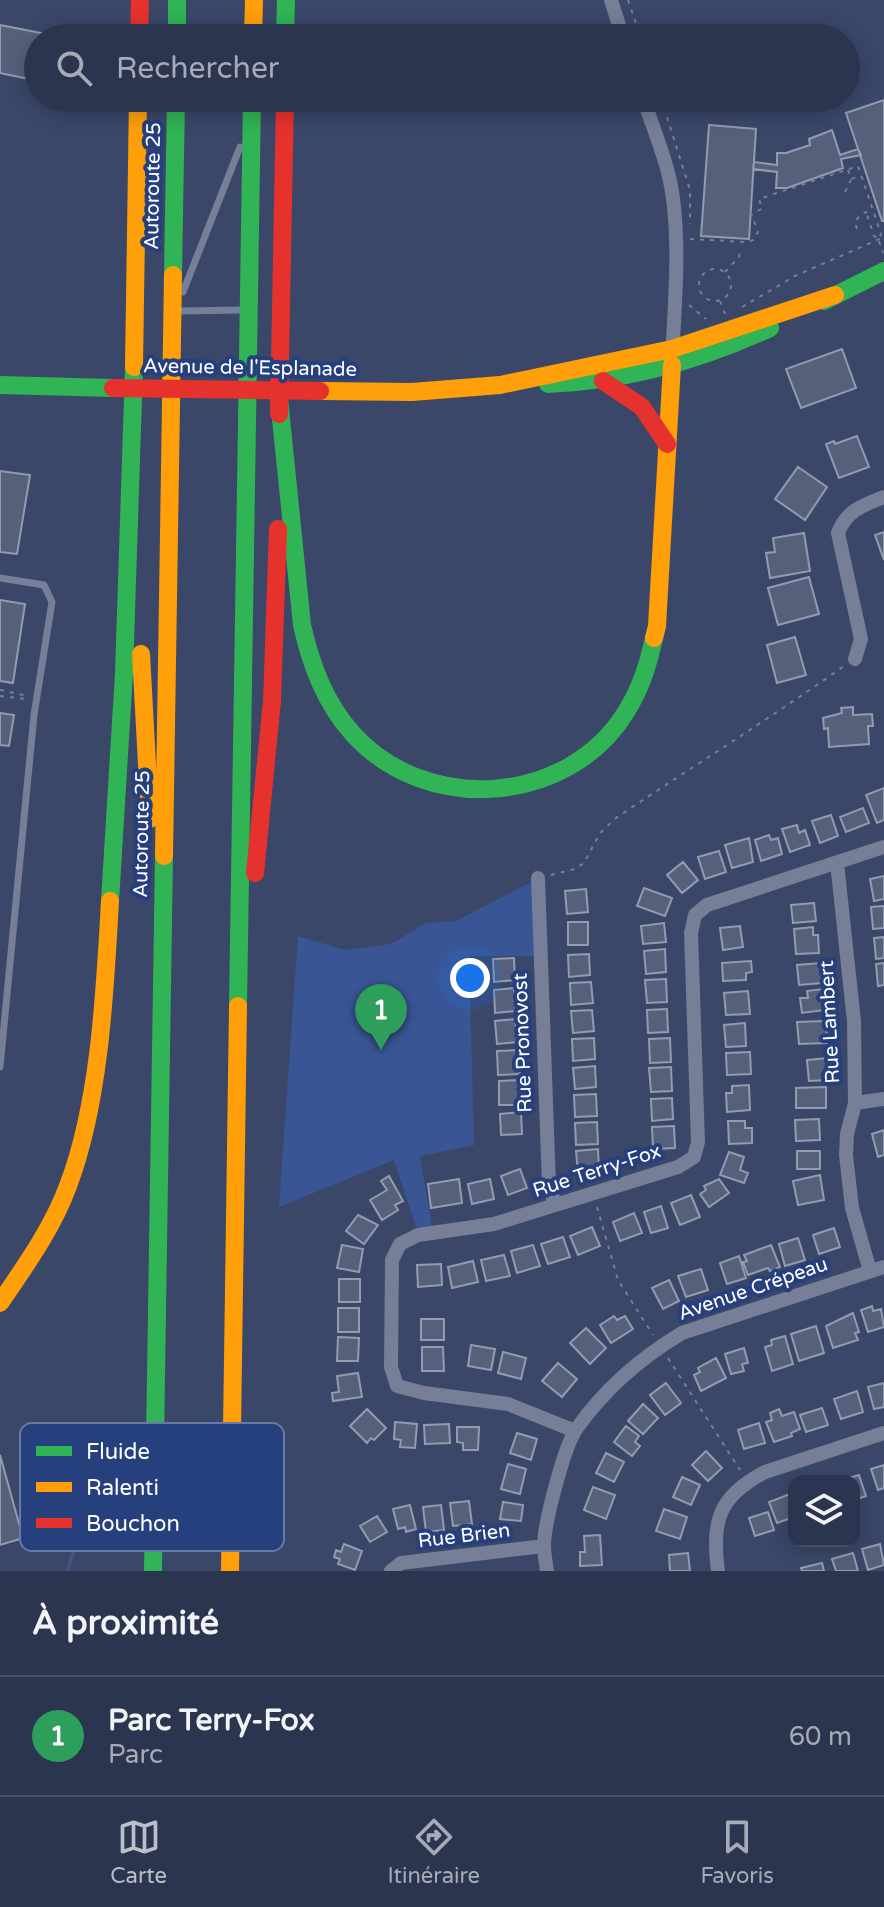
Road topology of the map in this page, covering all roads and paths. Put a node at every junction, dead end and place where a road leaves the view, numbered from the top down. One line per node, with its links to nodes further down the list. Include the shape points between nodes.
1 (140, 0): 7 (main road)
2 (177, 0): 8 (main road)
3 (254, 0): 9 (main road)
4 (286, 0): 10 (main road)
5 (611, 0): 11 (street)
6 (628, 0): 12 (path)
7 (139, 24)
8 (177, 24)
9 (253, 24)
10 (285, 24)
11 (619, 24)
12 (636, 24)
13 (138, 112): 52 (main road)
14 (176, 112): 42 (main road, Autoroute 25)
15 (250, 112): 42 (lane, via 192,274)
16 (252, 112): 41 (main road)
17 (285, 112): 50 (main road)
18 (648, 112): 46 (street, via 673,196)
19 (848, 169): 20 (path, via 858,166); 21 (path); 23 (path, via 759,199)
20 (861, 176): 21 (path); 24 (path)
21 (851, 179): 22 (path)
22 (845, 192)
23 (762, 209): 28 (path); 31 (path, via 751,213)
24 (872, 210): 26 (path); 34 (path)
25 (852, 212): 27 (path)
26 (866, 212): 27 (path); 34 (path)
27 (860, 215): 30 (path)
28 (765, 217)
29 (762, 228): 31 (path)
30 (857, 229)
31 (757, 230): 33 (path, via 756,238 746,242)
32 (884, 237): 34 (path)
33 (689, 239)
34 (879, 239): 36 (path); 43 (path, via 795,276)
35 (740, 251): 38 (path)
36 (883, 253)
37 (884, 271): 46 (main road, Avenue de l'Esplanade, via 733,347)
38 (725, 273): 39 (path, via 730,289); 39 (path, via 709,271 699,284 704,297)
39 (719, 300): 44 (path)
40 (687, 301): 45 (path)
41 (249, 310): 42 (lane); 64 (main road)
42 (173, 311): 63 (main road, Autoroute 25)
43 (737, 311)
44 (726, 319)
45 (711, 322)
46 (672, 357): 47 (main road, Avenue de l'Esplanade); 49 (main road, Avenue de l'Esplanade); 51 (main road)
47 (603, 381): 49 (main road, Avenue de l'Esplanade); 51 (main road, via 638,402)
48 (0, 385): 49 (main road, Avenue de l'Esplanade, bridge, via 412,392)
49 (500, 385)
50 (279, 399): 51 (main road, via 299,605 323,690 342,721 380,758 420,778 457,788 506,789 556,774 595,749 632,707 646,679 656,636); 64 (main road, via 273,702)
51 (667, 444)
52 (133, 447): 63 (main road, via 145,758); 71 (main road, via 120,767 92,1091 61,1204 33,1259)
53 (884, 497): 55 (street, via 850,512 838,533 861,639)
54 (0, 578): 65 (lane, via 44,585 52,602 35,706)
55 (855, 659): 62 (path, via 616,818 600,833 584,863)
56 (0, 690): 57 (path)
57 (17, 692)
58 (0, 696): 59 (path)
59 (16, 699)
60 (884, 847): 61 (street, Rue Terry-Fox)
61 (837, 863): 67 (street, Rue Lambert, via 854,1021); 68 (street, Rue Terry-Fox, via 707,905 695,915 694,1157 678,1167)
62 (538, 878): 69 (street, Rue Pronovost, via 549,1184)
63 (162, 959): 74 (main road, Autoroute 25)
64 (240, 992): 75 (main road)
65 (0, 1063)
66 (884, 1099): 67 (street)
67 (855, 1103): 70 (street, Rue Lambert, via 847,1134 852,1208)
68 (593, 1192): 69 (street, Rue Terry-Fox); 72 (path, via 618,1280)
69 (555, 1205): 76 (street, Rue Terry-Fox, via 494,1224 418,1235 400,1244 392,1260 391,1367 397,1386 508,1404)
70 (877, 1269): 76 (street, Avenue Crépeau, via 682,1333 606,1393)
71 (0, 1303)
72 (654, 1336)
73 (668, 1357): 78 (path)
74 (155, 1423)
75 (233, 1423)
76 (575, 1431): 79 (street, Avenue Crépeau)
77 (884, 1433): 78 (street)
78 (747, 1482): 86 (street, via 729,1498 716,1528)
79 (544, 1546): 84 (street, Rue Brien, via 401,1563); 85 (street, Avenue Crépeau)
80 (153, 1551): 82 (main road, Autoroute 25)
81 (230, 1551): 83 (main road)
82 (153, 1571)
83 (230, 1571)
84 (391, 1571)
85 (547, 1571)
86 (718, 1571)

